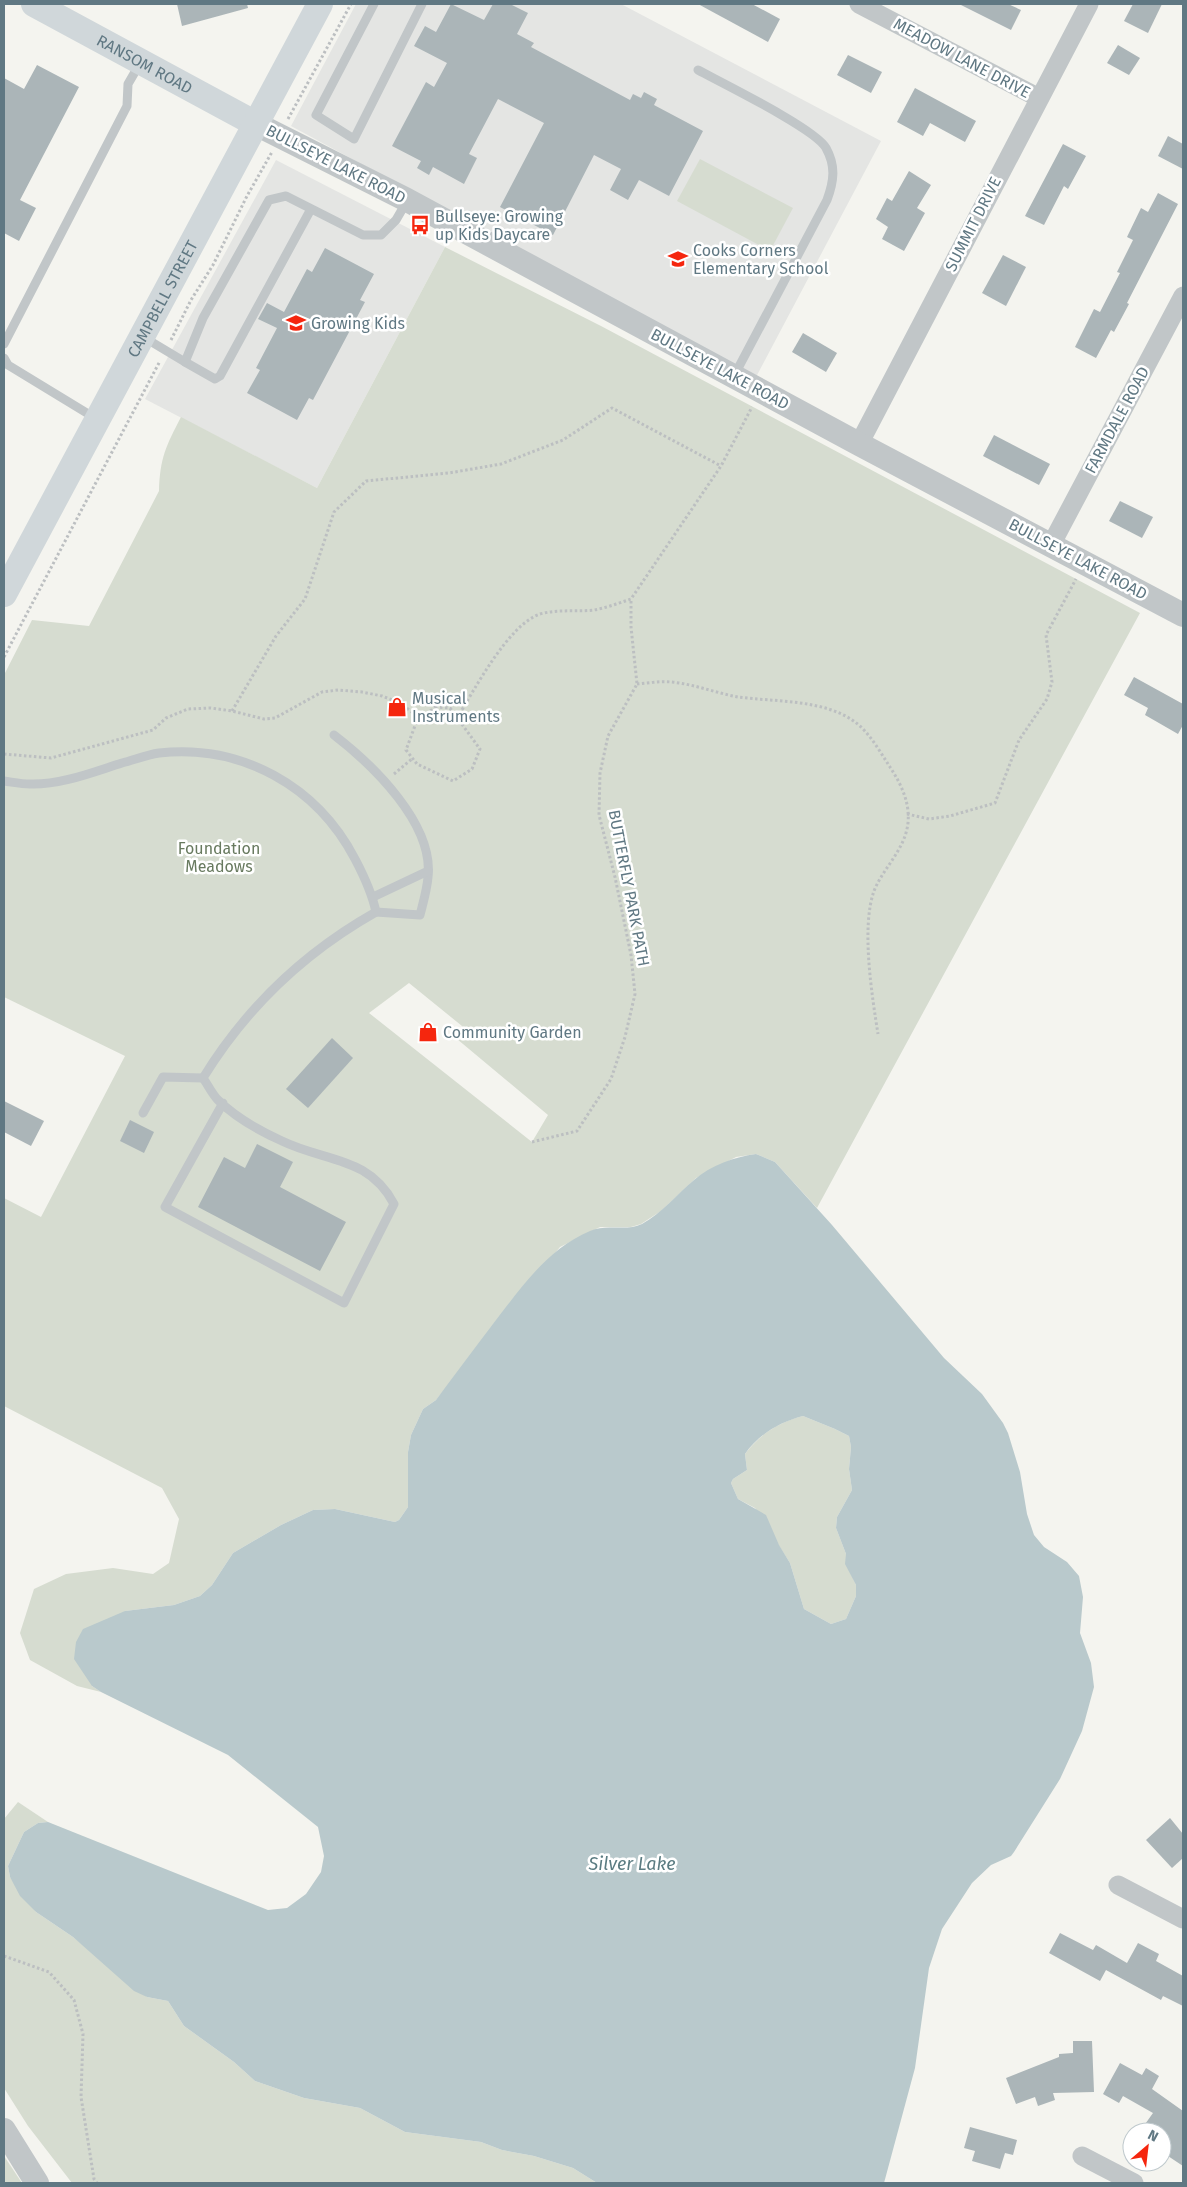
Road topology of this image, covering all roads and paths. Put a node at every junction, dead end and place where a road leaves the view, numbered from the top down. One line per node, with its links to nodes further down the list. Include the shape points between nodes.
1 (34, 4): 8 (main road, RANSOM ROAD)
2 (320, 4): 11 (main road, CAMPBELL STREET)
3 (351, 4): 12 (path)
4 (374, 4): 5 (lane, via 316,115 354,139)
5 (422, 4)
6 (859, 4): 10 (street, MEADOW LANE DRIVE)
7 (1089, 4): 10 (street, SUMMIT DRIVE)
8 (141, 62): 11 (main road, RANSOM ROAD); 17 (lane, via 128,84 127,106)
9 (698, 70): 21 (lane, via 806,129 825,146 833,163 834,180 828,200)
10 (1038, 98): 24 (street, SUMMIT DRIVE)
11 (256, 124): 12 (street, BULLSEYE LAKE ROAD); 16 (main road, CAMPBELL STREET)
12 (280, 136): 13 (street, BULLSEYE LAKE ROAD); 18 (path)
13 (407, 200): 14 (lane, via 396,220 380,235 363,235); 21 (street, BULLSEYE LAKE ROAD)
14 (309, 207): 20 (lane, via 286,196 269,200 203,318); 20 (lane, via 220,376 214,379)
15 (1183, 296): 26 (street, FARMDALE ROAD)
16 (143, 336): 18 (lane); 23 (main road, CAMPBELL STREET)
17 (4, 344)
18 (165, 350): 20 (lane); 31 (path)
19 (4, 358): 23 (lane, via 8,365)
20 (185, 362)
21 (734, 377): 22 (street, BULLSEYE LAKE ROAD)
22 (760, 391): 24 (street, BULLSEYE LAKE ROAD); 25 (path)
23 (98, 420): 28 (main road, CAMPBELL STREET)
24 (859, 444): 26 (street, BULLSEYE LAKE ROAD)
25 (721, 466): 29 (path); 33 (path, via 612,408 563,440 501,464 366,482 334,512 305,600 276,636)
26 (1051, 545): 27 (street, BULLSEYE LAKE ROAD)
27 (1085, 563): 30 (street, BULLSEYE LAKE ROAD); 41 (path, via 1046,635 1052,682 1047,699 1019,740 995,803 929,819)
28 (4, 594)
29 (631, 599): 32 (path); 34 (path, via 594,610 540,614 524,623 489,666)
30 (1183, 615)
31 (4, 657)
32 (637, 684): 41 (path, via 671,682 837,712 856,722 871,739 901,785 907,801); 49 (path, BUTTERFLY PARK PATH, via 608,736 600,773 599,815 631,954 635,994 611,1079 577,1131)
33 (232, 711): 35 (path, via 264,720 275,718 322,692 338,690 382,696 400,703); 37 (path, via 211,708 188,710 166,718 153,730 52,758)
34 (457, 718): 35 (path, via 450,708 435,707); 38 (path, via 480,749 472,769 452,782 417,764)
35 (421, 719): 38 (path, via 416,723 406,750)
36 (334, 736): 40 (lane)
37 (4, 754)
38 (412, 758): 40 (path)
39 (4, 781): 43 (lane, via 31,784 60,781 157,754 182,752 208,754 262,768 287,781 331,822 348,846)
40 (385, 782): 42 (lane, via 419,832 426,848)
41 (907, 814): 45 (path, via 908,824 900,848 874,891 869,917 872,993)
42 (428, 871): 43 (lane); 44 (lane, via 420,915)
43 (373, 897): 44 (lane)
44 (376, 912): 46 (lane, via 320,946 293,969 218,1054)
45 (878, 1034)
46 (203, 1078): 47 (lane); 48 (lane, via 164,1077)
47 (223, 1103): 47 (lane, via 165,1207 344,1303 394,1204 386,1189 365,1170 283,1142)
48 (143, 1113)
49 (532, 1142)
50 (1118, 1885): 51 (street)
51 (1183, 1919)
52 (4, 1956): 56 (path, via 49,1972 74,2000 83,2034 80,2097 94,2179)
53 (4, 2130): 55 (street)
54 (1082, 2156): 57 (street)
55 (37, 2183)
56 (98, 2183)
57 (1134, 2183)

